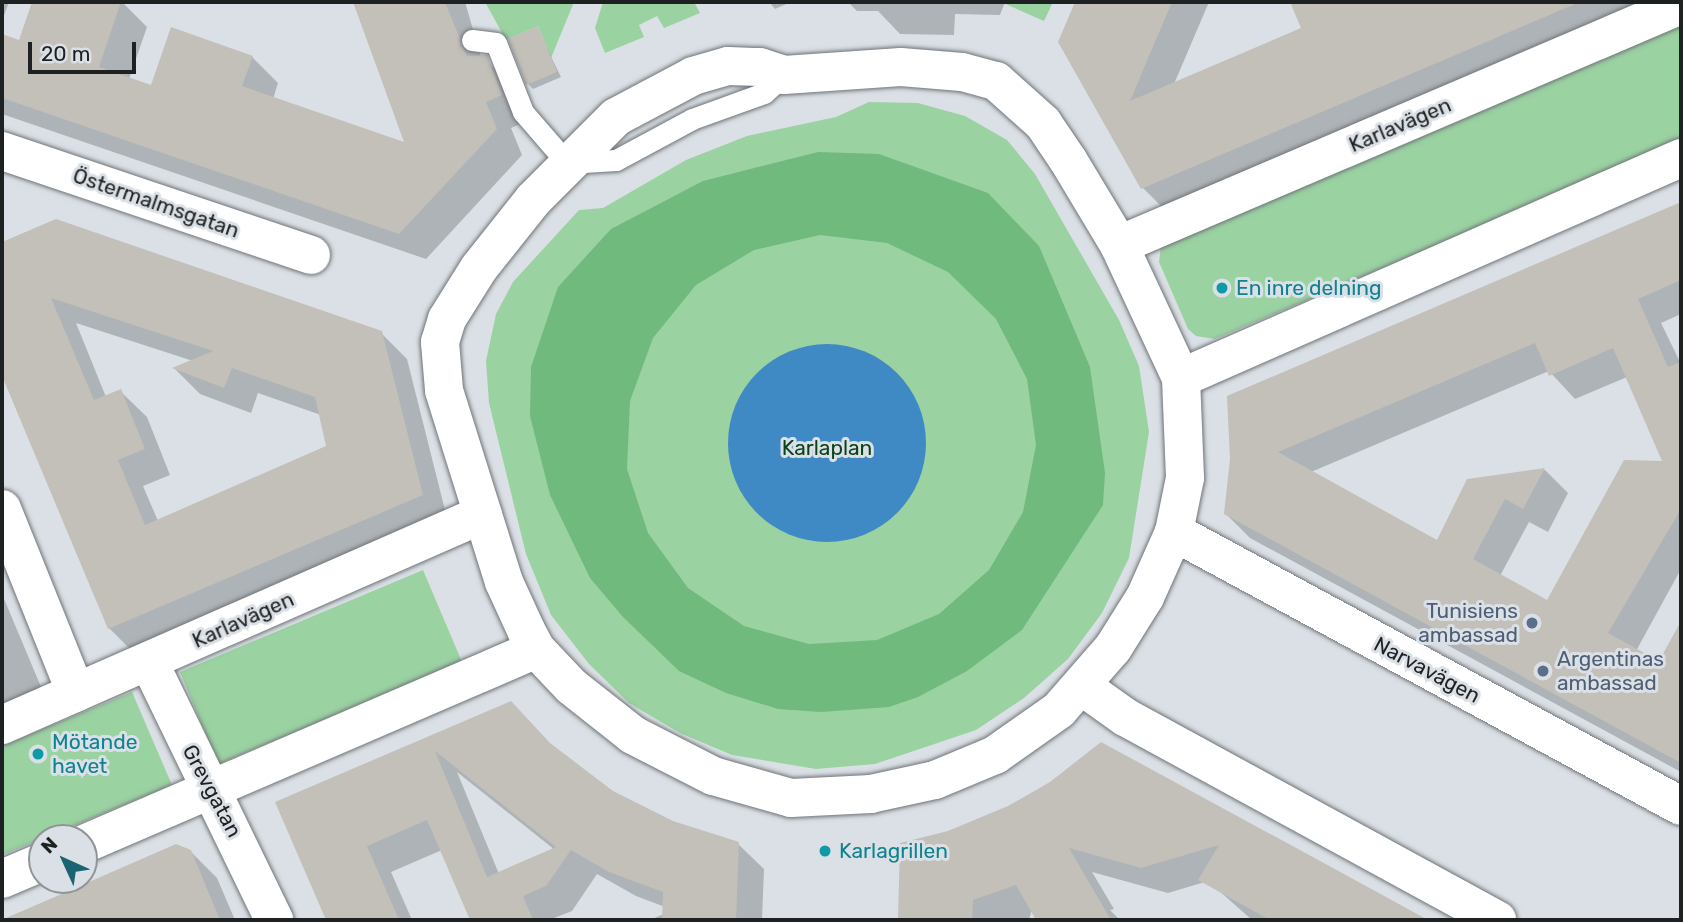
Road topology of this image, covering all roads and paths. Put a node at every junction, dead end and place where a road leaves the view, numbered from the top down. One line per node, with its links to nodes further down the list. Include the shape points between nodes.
1 (1681, 5): 6 (street, Karlavägen)
2 (472, 40): 5 (lane, via 496,43 523,112)
3 (2, 151): 7 (street, Östermalmsgatan)
4 (1681, 158): 8 (street)
5 (567, 163): 6 (street, via 616,117 694,76 728,66 760,67 784,75 901,67 962,72 996,81 1044,123); 10 (street, via 479,268 447,319 440,342 444,390)
6 (1119, 245): 8 (street)
7 (311, 255)
8 (1181, 377): 11 (street, via 1185,478)
9 (2, 509): 15 (street)
10 (483, 513): 12 (street, via 504,582); 13 (street, Karlavägen)
11 (1174, 532): 14 (street, via 1145,597); 18 (street, Narvavägen)
12 (536, 649): 14 (street, via 632,736 713,776 791,798 871,794 935,780 995,754); 17 (street)
13 (149, 662): 15 (street, Karlavägen); 17 (street, Grevgatan)
14 (1083, 687): 23 (street, via 1125,717)
15 (76, 693): 16 (street, Karlavägen)
16 (2, 724)
17 (210, 792): 19 (street); 22 (street, Grevgatan, via 230,823)
18 (1681, 806)
19 (98, 838)
20 (28, 868): 21 (street)
21 (2, 879)
22 (274, 920)
23 (1497, 920)

